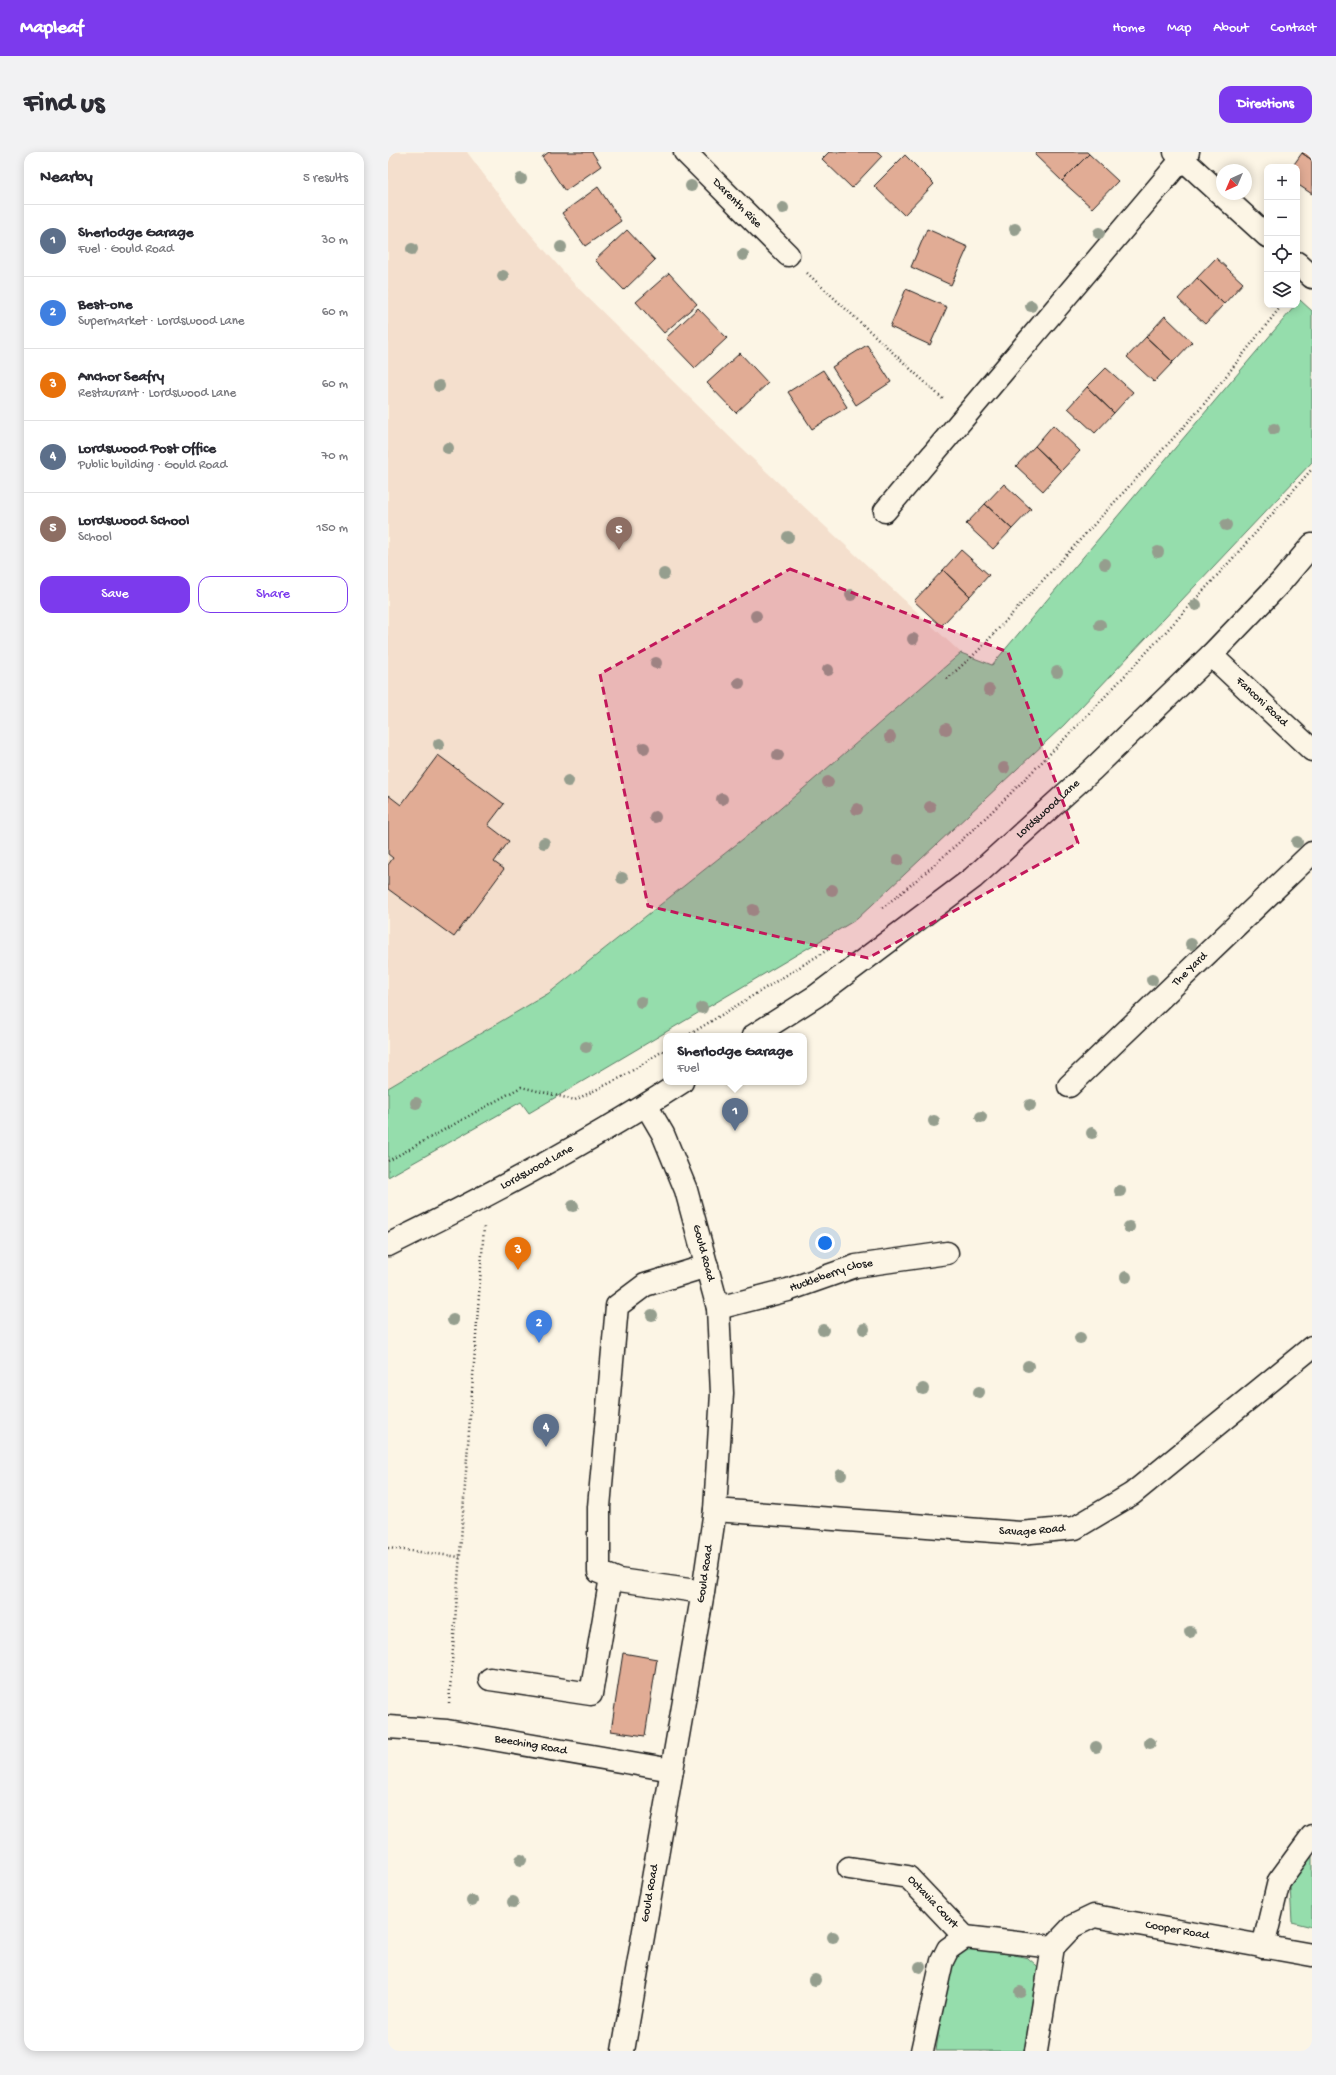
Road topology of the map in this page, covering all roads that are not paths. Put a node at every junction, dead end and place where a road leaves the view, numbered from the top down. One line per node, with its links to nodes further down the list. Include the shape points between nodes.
1 (685, 152): 4 (street, Darenth Rise)
2 (1182, 154): 3 (street); 7 (street)
3 (1264, 233)
4 (788, 255)
5 (1300, 266): 6 (street)
6 (1312, 277)
7 (885, 511)
8 (1312, 545): 9 (street, Lordswood Lane, via 1281,582)
9 (1211, 655): 10 (street, Fanconi Road); 12 (street, Lordswood Lane, via 1093,769 973,878 816,996)
10 (1312, 750)
11 (1312, 853): 14 (street, The Yard)
12 (759, 1033)
13 (677, 1085): 15 (street, Lordswood Lane)
14 (1068, 1086)
15 (646, 1105): 16 (street, Lordswood Lane, via 486,1197); 18 (street, Gould Road, via 663,1134 686,1190)
16 (388, 1245)
17 (947, 1253): 19 (street, Huckleberry Close, via 856,1266 788,1290)
18 (707, 1266): 19 (street, Gould Road); 22 (street, via 645,1285 617,1306 599,1507 599,1572)
19 (718, 1308): 21 (street, Gould Road, via 722,1393)
20 (1312, 1347): 21 (street, Savage Road, via 1132,1494 1075,1528 1020,1533)
21 (715, 1510): 23 (street, Gould Road)
22 (611, 1577): 23 (street); 24 (street, via 591,1694)
23 (703, 1592): 26 (street, Gould Road)
24 (490, 1679)
25 (388, 1727): 26 (street, Beeching Road, via 447,1731)
26 (672, 1770): 33 (street, Gould Road)
27 (1312, 1836): 31 (street, via 1279,1881)
28 (849, 1868): 29 (street, Octavia Court, via 908,1877)
29 (965, 1937): 30 (street); 34 (street, via 948,1949 942,1961)
30 (1053, 1947): 31 (street, Cooper Road, via 1073,1926 1094,1916); 35 (street)
31 (1263, 1947): 32 (street, Cooper Road)
32 (1312, 1955)
33 (623, 2051)
34 (922, 2051)
35 (1036, 2051)

